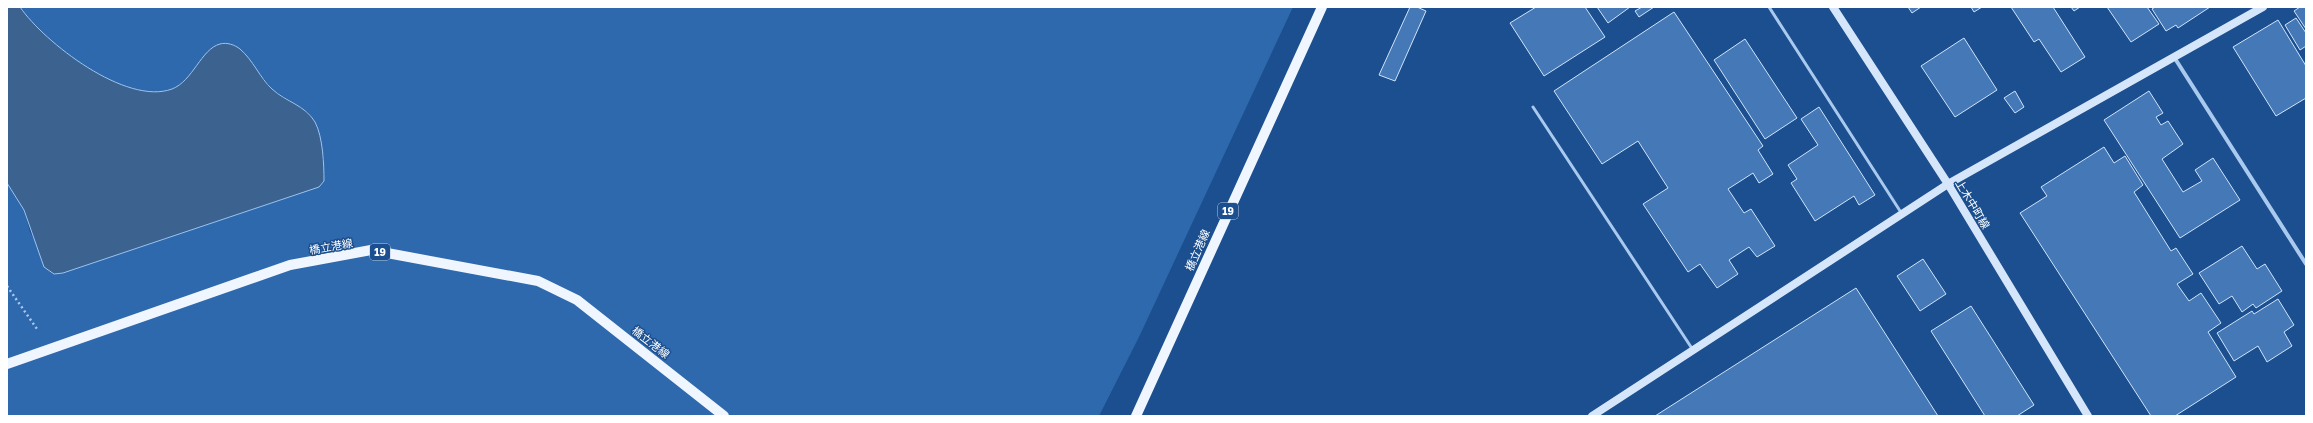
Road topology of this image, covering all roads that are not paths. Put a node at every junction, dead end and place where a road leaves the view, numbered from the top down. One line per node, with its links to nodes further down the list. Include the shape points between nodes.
1 (1322, 7): 13 (main road, 橋立港線 / 19)
2 (1768, 7): 8 (lane)
3 (1833, 7): 7 (street, 上木中町線)
4 (2263, 7): 5 (street)
5 (2174, 57): 7 (street); 9 (street)
6 (1533, 107): 10 (lane)
7 (1948, 184): 8 (street); 15 (street, 上木中町線)
8 (1902, 214): 10 (street)
9 (2306, 264)
10 (1693, 350): 14 (street)
11 (7, 364): 12 (main road, 橋立港線 / 19, via 290,265 371,250 538,281 577,300)
12 (724, 416)
13 (1136, 416)
14 (1592, 416)
15 (2088, 416)

